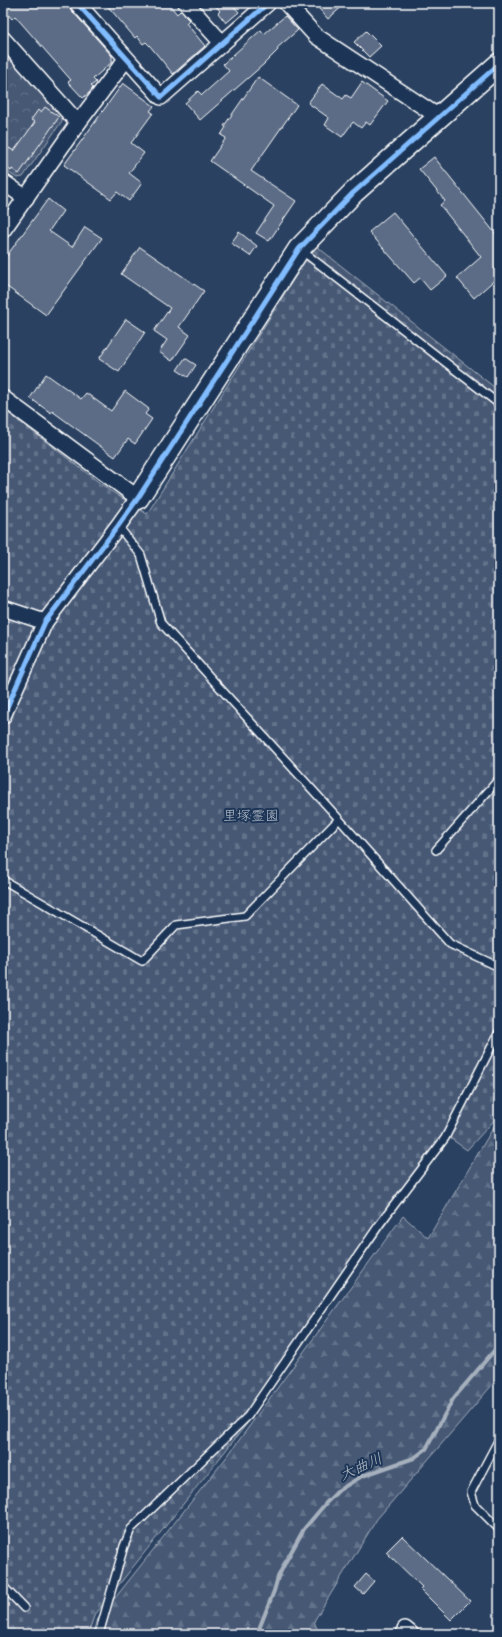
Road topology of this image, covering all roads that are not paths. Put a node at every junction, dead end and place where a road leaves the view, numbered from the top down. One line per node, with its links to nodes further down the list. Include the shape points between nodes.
1 (77, 3): 7 (street)
2 (186, 3): 6 (street)
3 (268, 3): 6 (street)
4 (286, 3): 9 (street, via 316,36)
5 (3, 39): 10 (street)
6 (222, 43): 7 (street, via 161,97)
7 (126, 59): 10 (street)
8 (499, 64): 9 (street)
9 (439, 118): 14 (street, via 353,193)
10 (78, 123): 12 (street)
11 (3, 182): 12 (street)
12 (26, 198): 13 (street)
13 (3, 230)
14 (299, 249): 16 (lane); 17 (street)
15 (3, 398): 17 (street)
16 (499, 404)
17 (138, 498): 18 (street)
18 (118, 526): 20 (street); 23 (lane, via 141,555 160,623)
19 (3, 608): 20 (street)
20 (45, 622): 21 (street)
21 (3, 716)
22 (499, 779): 24 (lane)
23 (339, 819): 25 (lane, via 244,916 176,925 142,961); 26 (lane, via 450,944)
24 (436, 850)
25 (3, 880)
26 (499, 967)
27 (499, 1032): 32 (lane, via 445,1138 379,1225 248,1416 131,1529)
28 (499, 1439): 29 (lane, via 471,1492 475,1505)
29 (499, 1529)
30 (3, 1586): 31 (lane)
31 (24, 1608)
32 (99, 1634)

